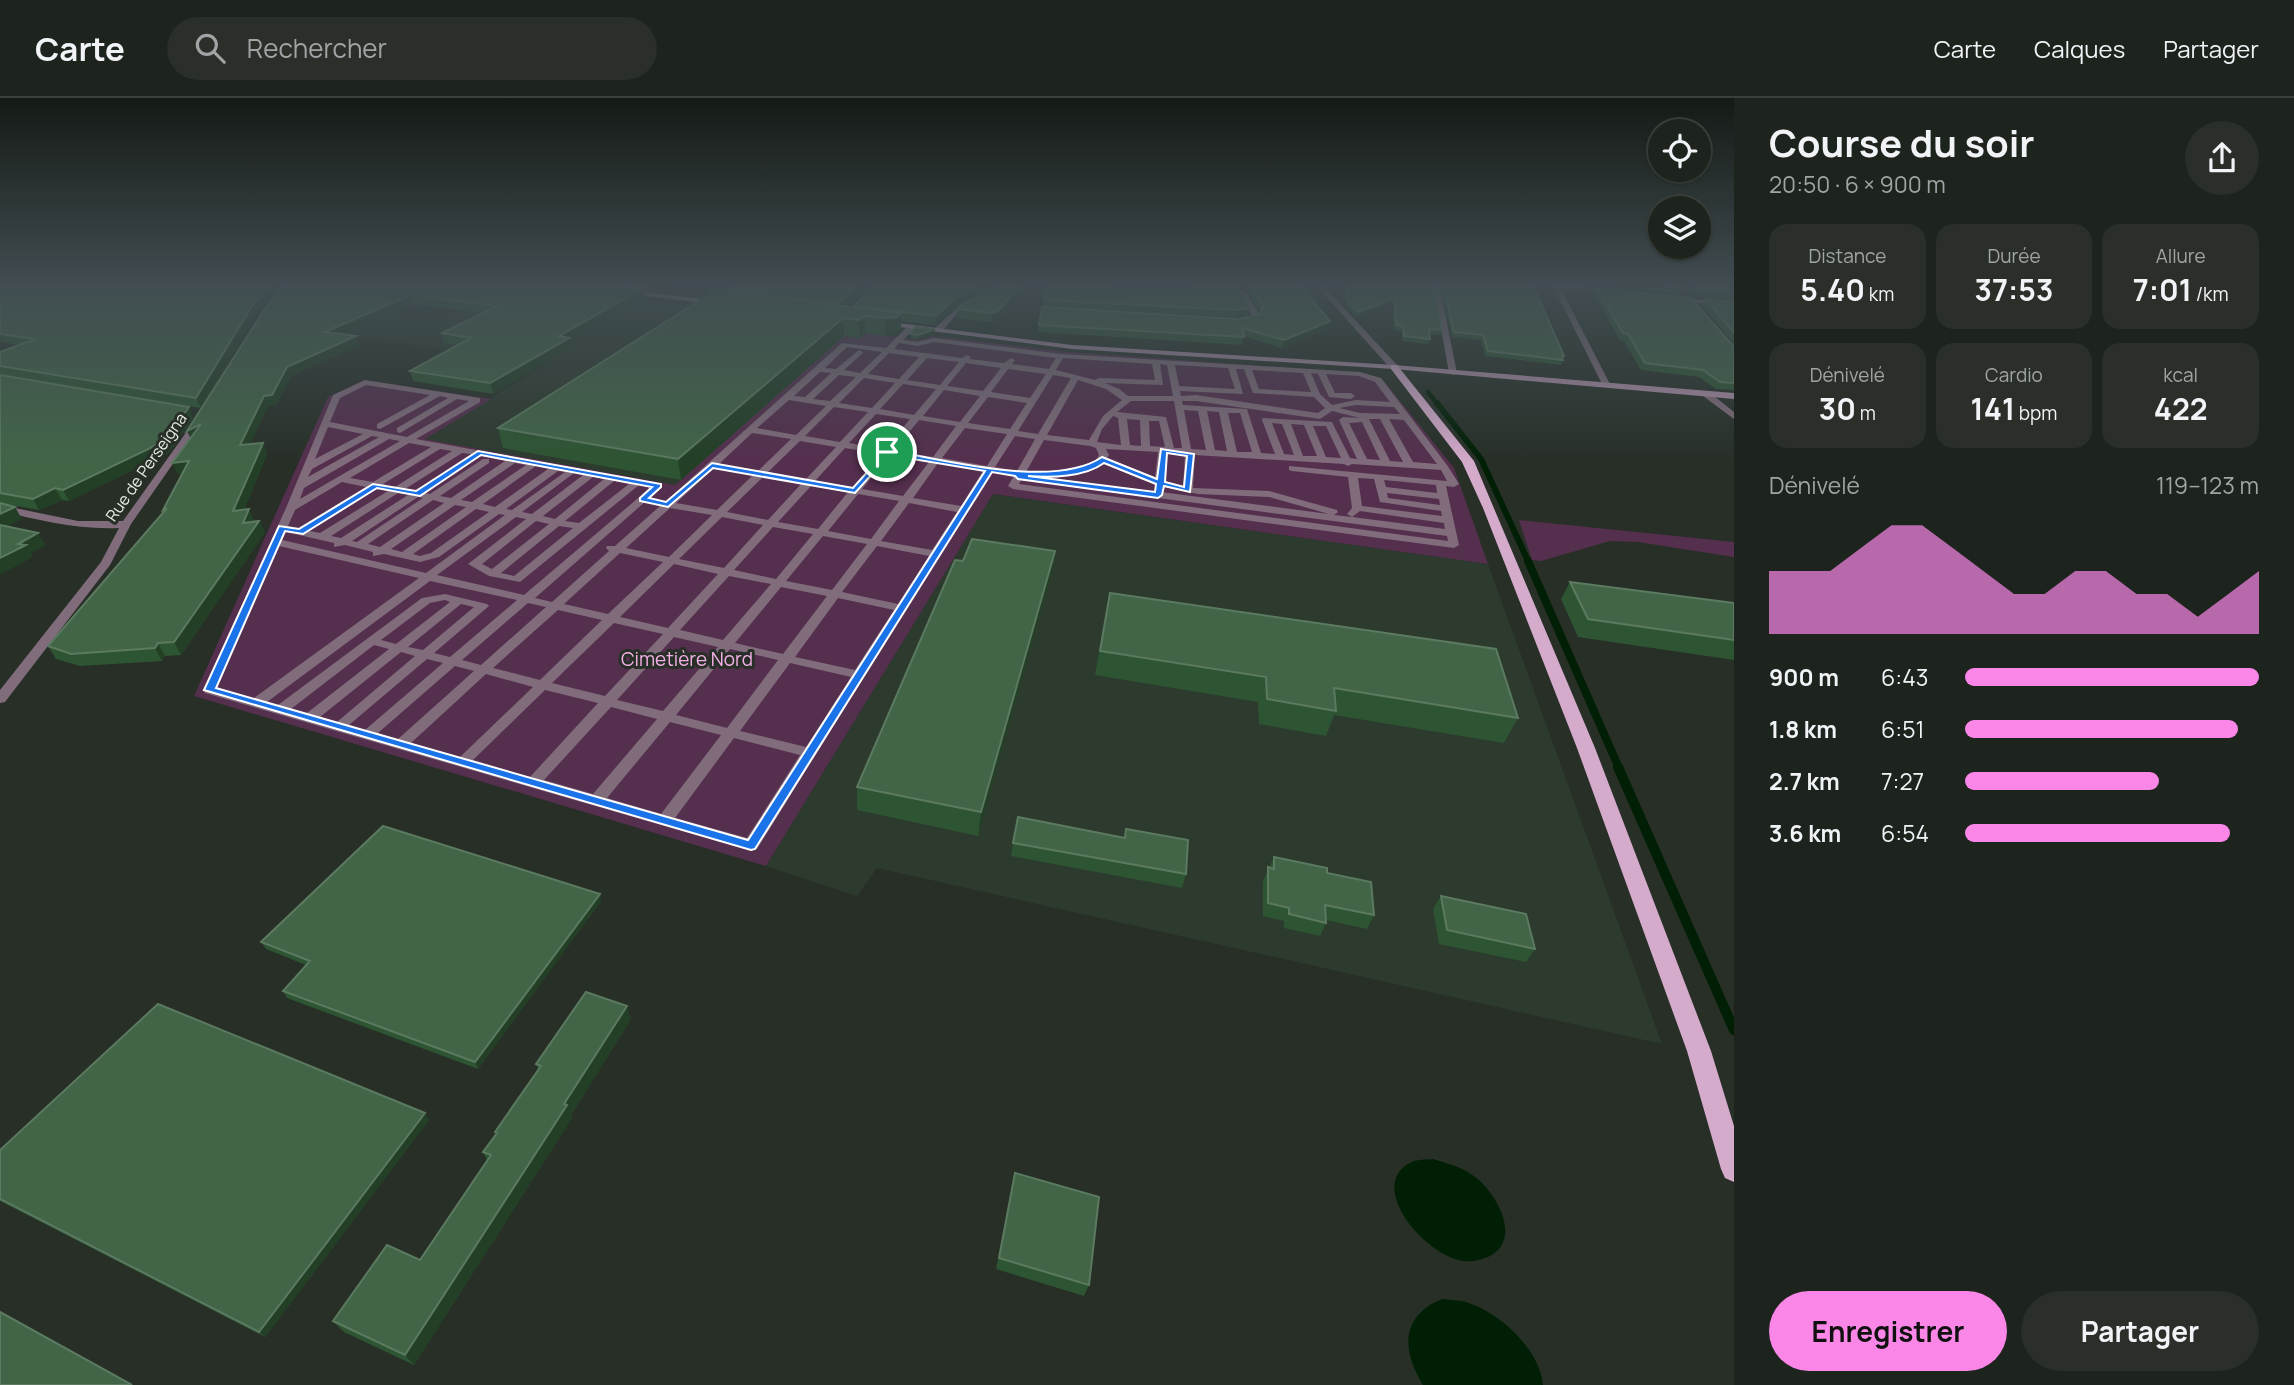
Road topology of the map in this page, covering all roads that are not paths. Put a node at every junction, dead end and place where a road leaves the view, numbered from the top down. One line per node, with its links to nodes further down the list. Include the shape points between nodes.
1 (896, 343): 8 (street)
2 (960, 343): 7 (street)
3 (1041, 343): 23 (main road)
4 (1372, 343): 23 (street)
5 (1447, 343): 33 (street)
6 (1585, 343): 42 (street)
7 (976, 345): 9 (street); 15 (street)
8 (888, 351): 11 (street); 25 (street, via 845,345); 35 (street)
9 (1018, 351): 12 (street); 21 (street)
10 (859, 352): 29 (street)
11 (925, 355): 15 (street); 39 (street)
12 (1061, 356): 13 (street); 30 (street)
13 (1097, 358): 14 (street); 37 (street)
14 (1116, 359): 16 (street); 38 (street)
15 (964, 360): 21 (street); 43 (street)
16 (1136, 361): 17 (street); 40 (street)
17 (1156, 362): 18 (street); 40 (street, via 1160,383)
18 (1171, 363): 19 (street); 44 (street)
19 (1192, 364): 20 (street); 45 (street)
20 (1212, 365): 22 (street); 46 (street)
21 (1006, 366): 30 (street); 49 (street)
22 (1231, 366): 24 (street); 46 (street, via 1240,392)
23 (1394, 367): 33 (main road); 220 (main road, via 1468,461 1489,508 1586,748 1699,1051)
24 (1247, 368): 26 (street); 47 (street, via 1256,391)
25 (818, 369): 29 (street); 55 (street)
26 (1266, 369): 27 (street); 47 (street)
27 (1287, 370): 28 (street); 50 (street)
28 (1306, 371): 31 (street); 52 (street)
29 (838, 372): 35 (street); 57 (street)
30 (1051, 372): 36 (street); 60 (street)
31 (1321, 372): 32 (street); 59 (street, via 1332,395)
32 (1341, 373): 34 (street); 59 (street)
33 (1453, 373): 42 (main road)
34 (1363, 375): 41 (street); 64 (street, via 1378,380)
35 (862, 376): 39 (street); 62 (street)
36 (1079, 378): 37 (street); 58 (street); 89 (street)
37 (1097, 380): 38 (street)
38 (1117, 381): 40 (street)
39 (901, 382): 43 (street); 68 (street)
40 (1137, 382)
41 (1368, 385)
42 (1607, 386): 51 (main road)
43 (941, 387): 49 (street); 75 (street)
44 (1176, 388): 45 (street); 61 (street)
45 (1197, 390): 46 (street)
46 (1218, 391)
47 (1275, 392): 50 (street)
48 (439, 394): 54 (street); 78 (street, via 365,383 336,397); 83 (street)
49 (985, 394): 60 (street); 81 (street)
50 (1296, 394): 52 (street)
51 (1706, 394): 56 (main road); 73 (street)
52 (1317, 395): 65 (street)
53 (1373, 395): 63 (street)
54 (457, 397): 84 (street); 90 (street, via 477,400)
55 (786, 397): 57 (street); 85 (street)
56 (1734, 397)
57 (807, 400): 62 (street)
58 (1127, 400): 61 (street); 70 (street)
59 (1356, 400): 63 (street); 65 (street)
60 (1033, 401): 86 (street)
61 (1179, 403): 65 (street, via 1217,400 1320,416); 66 (street); 104 (street)
62 (832, 404): 68 (street); 91 (street)
63 (1378, 404): 64 (street)
64 (1396, 405): 74 (street)
65 (1328, 408): 77 (street)
66 (1202, 409): 67 (street); 105 (street)
67 (1223, 410): 107 (street); 108 (street, via 1244,411)
68 (874, 411): 75 (street); 96 (street)
69 (200, 413): 165 (street, Rue de Perseigna)
70 (1110, 413): 71 (street); 94 (street, via 1097,429)
71 (1122, 416): 76 (street); 98 (street)
72 (1383, 416): 74 (street); 77 (street); 120 (street)
73 (1734, 416)
74 (1405, 417): 123 (street)
75 (916, 418): 81 (street); 102 (street)
76 (1144, 418): 100 (street); 101 (street, via 1163,419)
77 (1365, 418): 117 (street, via 1343,420); 118 (street)
78 (327, 421): 82 (street); 83 (street); 97 (street)
79 (1286, 422): 80 (street); 109 (street, via 1266,420); 113 (street)
80 (1308, 423): 114 (street); 116 (street, via 1329,424)
81 (962, 425): 86 (street); 112 (street)
82 (350, 429): 83 (street); 87 (street)
83 (376, 430): 84 (street); 88 (street); 121 (street)
84 (400, 430): 90 (street)
85 (751, 430): 91 (street); 119 (street)
86 (1012, 433): 89 (street); 124 (street)
87 (338, 435)
88 (388, 436): 92 (street); 138 (street)
89 (1041, 437): 94 (street); 129 (street)
90 (420, 438): 92 (street); 95 (street); 132 (street)
91 (798, 438): 96 (street); 127 (street)
92 (408, 440): 131 (street)
93 (327, 441): 97 (street)
94 (1096, 444): 98 (street); 111 (street)
95 (440, 445): 99 (street); 139 (street)
96 (843, 445): 102 (street); 134 (street)
97 (316, 447): 121 (street)
98 (1126, 448): 100 (street)
99 (462, 449): 103 (street); 140 (street)
100 (1146, 449): 101 (street)
101 (1167, 451): 104 (street); 135 (street)
102 (887, 452): 112 (street); 141 (street)
103 (480, 453): 106 (street); 143 (street)
104 (1189, 453): 105 (street); 128 (street); 142 (street)
105 (1211, 454): 107 (street)
106 (494, 455): 110 (street); 144 (street)
107 (1233, 455): 108 (street)
108 (1258, 457): 109 (street)
109 (1281, 458): 113 (street)
110 (514, 459): 115 (street); 149 (street)
111 (1102, 459): 129 (street, via 1080,470); 135 (street)
112 (935, 460): 124 (street); 147 (street)
113 (1300, 460): 114 (street)
114 (1323, 461): 116 (street)
115 (535, 463): 122 (street); 151 (street)
116 (1348, 463): 117 (street)
117 (1364, 463): 118 (street)
118 (1387, 464): 120 (street)
119 (712, 465): 127 (street); 150 (street)
120 (1410, 466): 123 (street)
121 (308, 467): 138 (street)
122 (557, 467): 125 (street); 156 (street)
123 (1444, 467): 137 (street, via 1454,484)
124 (989, 469): 129 (street); 157 (street)
125 (573, 470): 126 (street); 159 (street)
126 (592, 473): 130 (street); 160 (street)
127 (761, 474): 134 (street); 158 (street)
128 (1353, 475): 136 (street); 154 (street)
129 (1019, 476): 148 (street)
130 (613, 477): 133 (street); 163 (street)
131 (341, 479): 132 (street); 153 (street)
132 (355, 482): 139 (street); 166 (street)
133 (637, 482): 146 (street, via 658,485); 167 (street)
134 (809, 482): 141 (street); 164 (street)
135 (1160, 483): 142 (street); 148 (street)
136 (1380, 483): 137 (street); 145 (street); 155 (street, via 1384,500)
137 (1440, 483): 145 (street)
138 (300, 486): 153 (street)
139 (376, 486): 140 (street); 168 (street)
140 (397, 490): 143 (street); 172 (street)
141 (855, 490): 147 (street); 169 (street)
142 (1188, 490): 161 (street, via 1258,493 1301,501)
143 (417, 494): 144 (street); 174 (street)
144 (431, 497): 149 (street); 177 (street)
145 (1443, 497): 155 (street)
146 (642, 499): 150 (street); 176 (street)
147 (906, 499): 157 (street); 175 (street)
148 (1157, 500): 161 (street); 170 (street)
149 (453, 501): 151 (street); 179 (street)
150 (668, 504): 158 (street); 178 (street)
151 (474, 506): 156 (street); 182 (street)
152 (0, 508): 165 (street, via 78,525)
153 (291, 508): 166 (street)
154 (1357, 508): 161 (street); 162 (street)
155 (1446, 509): 162 (street)
156 (497, 510): 159 (street); 182 (street, via 435,555 420,559)
157 (964, 510): 181 (street)
158 (720, 513): 164 (street); 183 (street)
159 (515, 514): 160 (street); 187 (street)
160 (534, 518): 163 (street); 186 (street, via 474,564)
161 (1352, 519): 170 (street, via 1362,526); 171 (street)
162 (1448, 520): 171 (street)
163 (557, 522): 167 (street); 186 (street)
164 (771, 523): 169 (street); 185 (street)
165 (126, 524): 205 (street, Rue de Perseigna, via 106,563)
166 (283, 526): 168 (street); 173 (street)
167 (581, 527): 186 (street, via 516,580)
168 (300, 532): 172 (street)
169 (820, 533): 175 (street); 188 (street)
170 (1363, 533): 171 (street, via 1454,545)
171 (1451, 533)
172 (322, 537): 174 (street)
173 (276, 542): 180 (street); 207 (street, via 210,690)
174 (343, 542): 177 (street); 180 (street)
175 (874, 543): 181 (street); 189 (street)
176 (592, 544): 178 (street); 190 (street)
177 (359, 545): 179 (street)
178 (618, 550): 183 (street); 192 (street)
179 (382, 551): 182 (street); 184 (street)
180 (326, 554): 184 (street)
181 (935, 554): 193 (street)
182 (404, 555)
183 (671, 561): 185 (street); 194 (street)
184 (365, 562): 187 (street)
185 (726, 572): 188 (street); 195 (street)
186 (493, 574)
187 (431, 577): 190 (street); 207 (street)
188 (778, 583): 189 (street); 197 (street)
189 (835, 594): 193 (street); 200 (street)
190 (525, 599): 192 (street); 201 (street)
191 (459, 600): 196 (street, via 426,600); 198 (street); 199 (street, via 483,606)
192 (555, 606): 194 (street); 202 (street)
193 (901, 608): 203 (street)
194 (613, 619): 195 (street); 204 (street)
195 (671, 632): 197 (street); 206 (street)
196 (371, 641): 198 (street); 208 (street)
197 (726, 645): 200 (street); 209 (street)
198 (399, 648): 199 (street); 210 (street)
199 (426, 655): 201 (street); 211 (street)
200 (787, 658): 203 (street); 212 (street)
201 (451, 662): 202 (street); 213 (street)
202 (484, 670): 204 (street); 214 (street)
203 (859, 675): 215 (street)
204 (542, 685): 206 (street); 216 (street)
205 (0, 699)
206 (607, 702): 209 (street); 217 (street)
207 (257, 703): 208 (street)
208 (280, 710): 210 (street)
209 (666, 717): 212 (street); 218 (street)
210 (310, 718): 211 (street)
211 (339, 727): 213 (street)
212 (730, 733): 215 (street); 219 (street)
213 (367, 734): 214 (street)
214 (401, 744): 216 (street)
215 (809, 753): 219 (street, via 751,845)
216 (463, 762): 217 (street)
217 (533, 782): 218 (street)
218 (596, 801): 219 (street)
219 (665, 820)
220 (1734, 1169)

